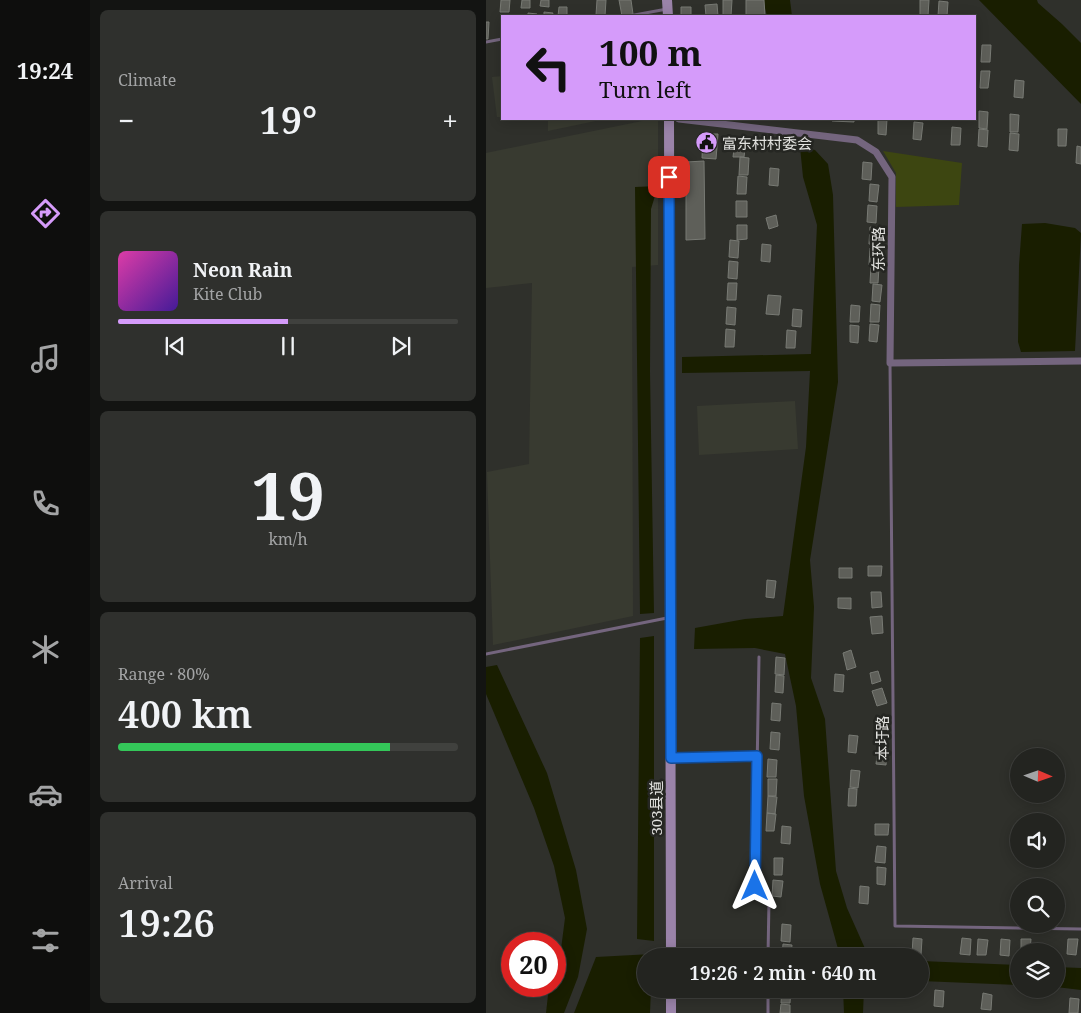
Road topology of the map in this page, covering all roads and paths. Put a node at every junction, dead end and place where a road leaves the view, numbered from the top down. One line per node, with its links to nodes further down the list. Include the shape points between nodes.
1 (668, 8): 2 (lane)
2 (634, 15)
3 (501, 40): 4 (lane)
4 (486, 42)
5 (669, 120): 9 (main road, 303县道)
6 (687, 120): 8 (street, 东环路, via 857,140 876,152 892,177)
7 (1081, 361): 8 (street)
8 (890, 363): 14 (lane, 本圩路, via 895,926)
9 (671, 618): 10 (lane); 13 (main road, 303县道)
10 (486, 654)
11 (759, 657): 12 (lane)
12 (757, 756): 13 (lane); 16 (lane, via 755,886 768,900)
13 (671, 758): 15 (main road, 303县道)
14 (1081, 928)
15 (671, 948)
16 (768, 948)
17 (671, 998): 19 (main road)
18 (768, 998): 20 (lane)
19 (671, 1013)
20 (768, 1013)

